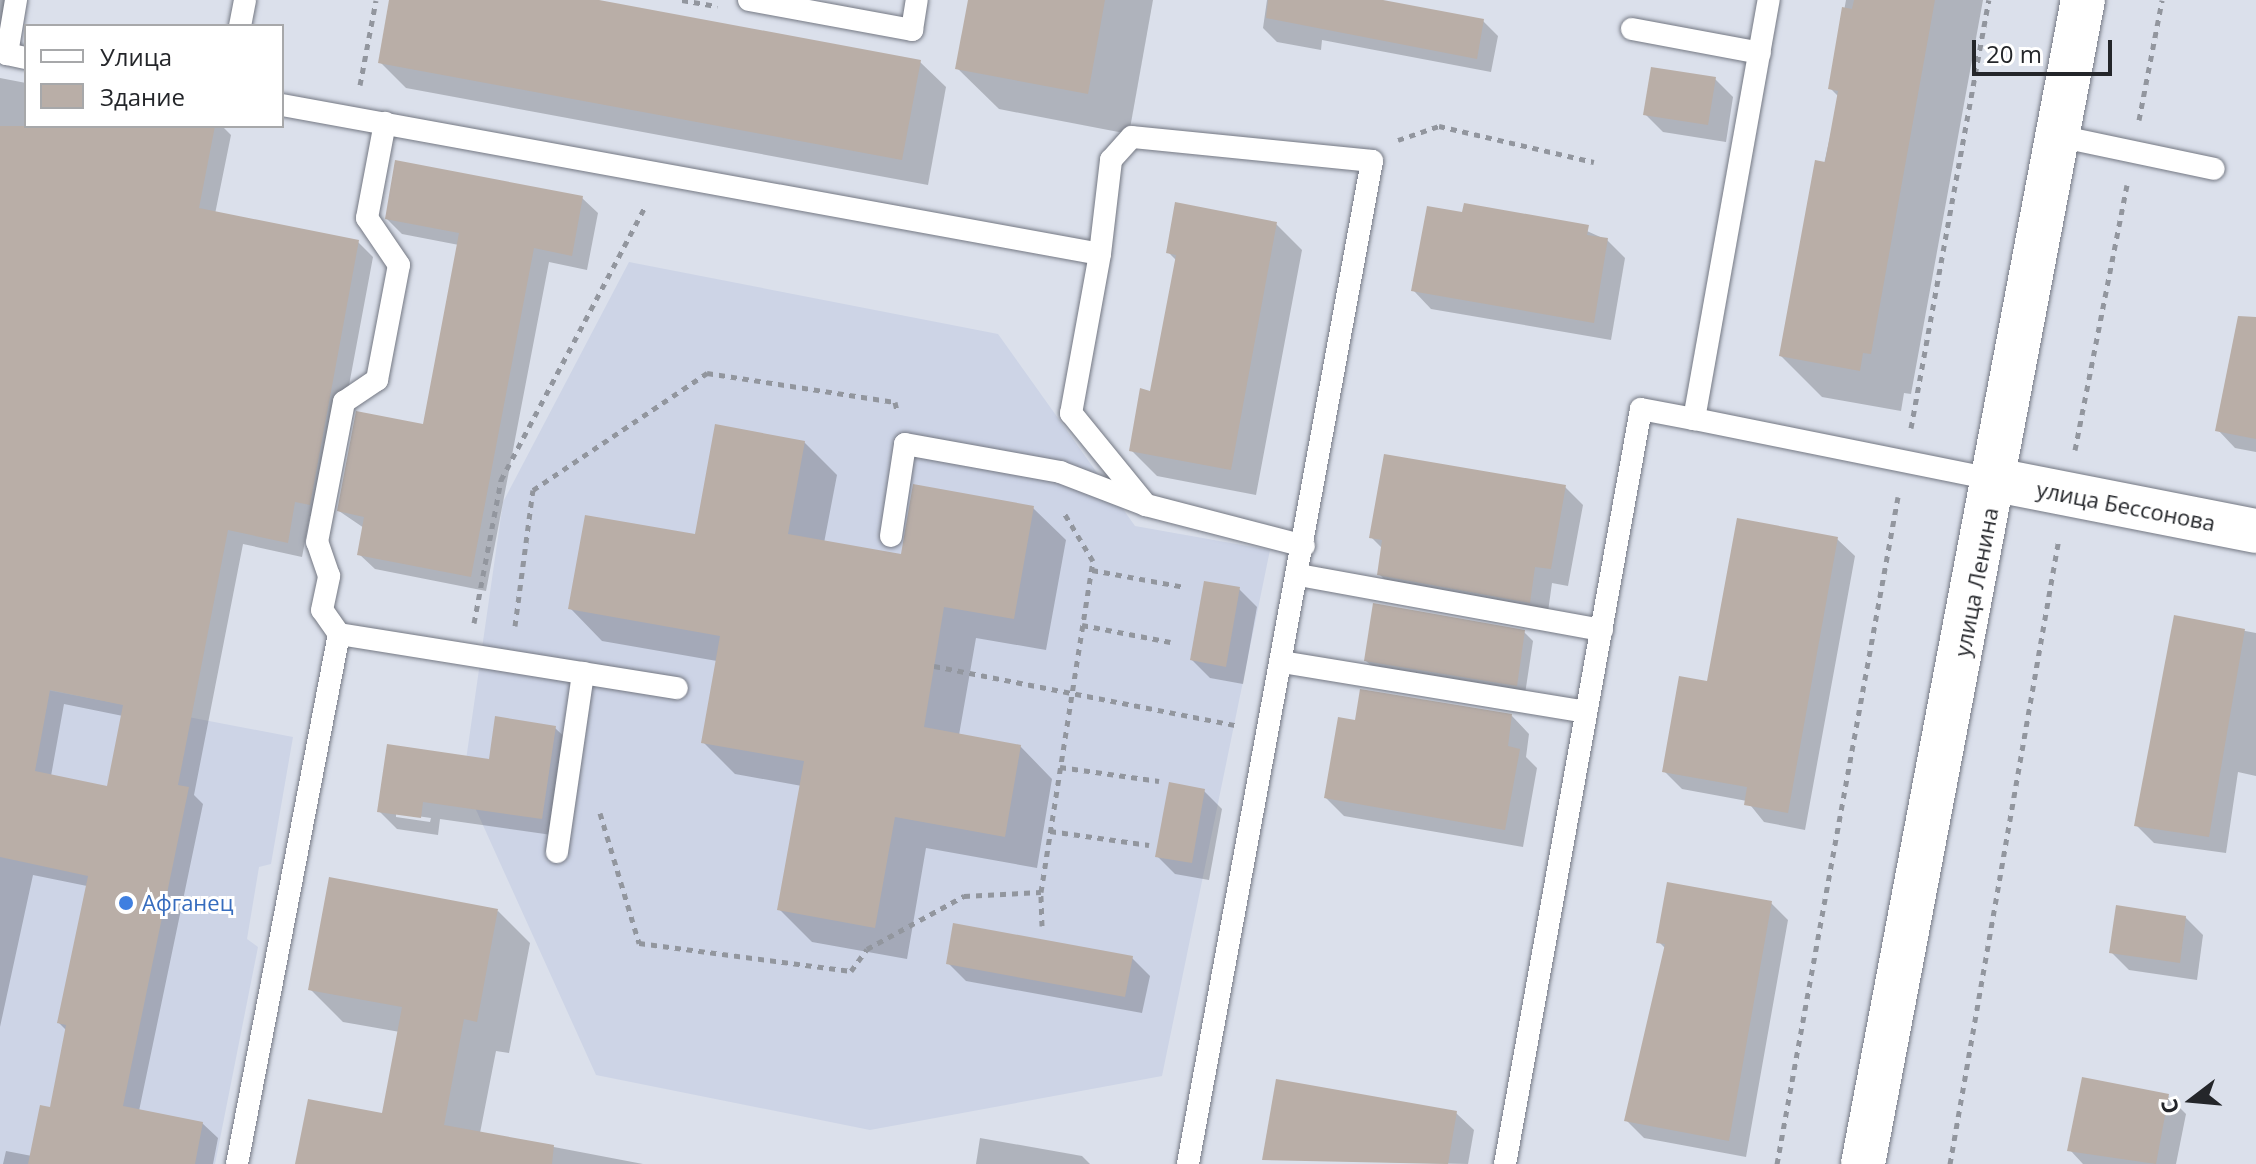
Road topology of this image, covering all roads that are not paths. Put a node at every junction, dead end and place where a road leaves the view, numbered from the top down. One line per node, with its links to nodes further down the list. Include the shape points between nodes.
1 (16, 0): 10 (lane, via 7,54)
2 (245, 0): 7 (lane)
3 (749, 0): 4 (lane, via 912,30)
4 (917, 0)
5 (1769, 0): 9 (lane)
6 (2083, 0): 13 (main road, улица Ленина)
7 (240, 24)
8 (1632, 29): 9 (lane)
9 (1760, 53): 16 (lane)
10 (24, 58)
11 (284, 105): 12 (lane)
12 (385, 123): 15 (lane); 24 (lane, via 367,218 399,265 377,380 344,402 317,542 329,576 322,610)
13 (2058, 136): 14 (lane); 17 (main road, улица Ленина)
14 (2214, 169)
15 (1100, 254): 18 (lane, via 1071,413); 21 (lane, via 1111,160 1132,137 1223,140 1372,161)
16 (1694, 419): 17 (lane); 23 (lane, via 1641,409)
17 (1996, 480): 19 (main road, улица Бессонова); 30 (main road, улица Ленина)
18 (1146, 505): 20 (lane, via 1060,472 905,444); 21 (lane)
19 (2256, 531)
20 (891, 536)
21 (1304, 546): 22 (lane)
22 (1299, 575): 23 (lane); 25 (lane)
23 (1602, 630): 28 (lane)
24 (339, 634): 26 (lane); 31 (lane)
25 (1282, 662): 28 (lane); 32 (lane)
26 (583, 673): 27 (lane); 29 (lane)
27 (677, 688)
28 (1586, 712): 33 (lane)
29 (557, 852)
30 (1870, 1162)
31 (237, 1164)
32 (1188, 1164)
33 (1505, 1164)

